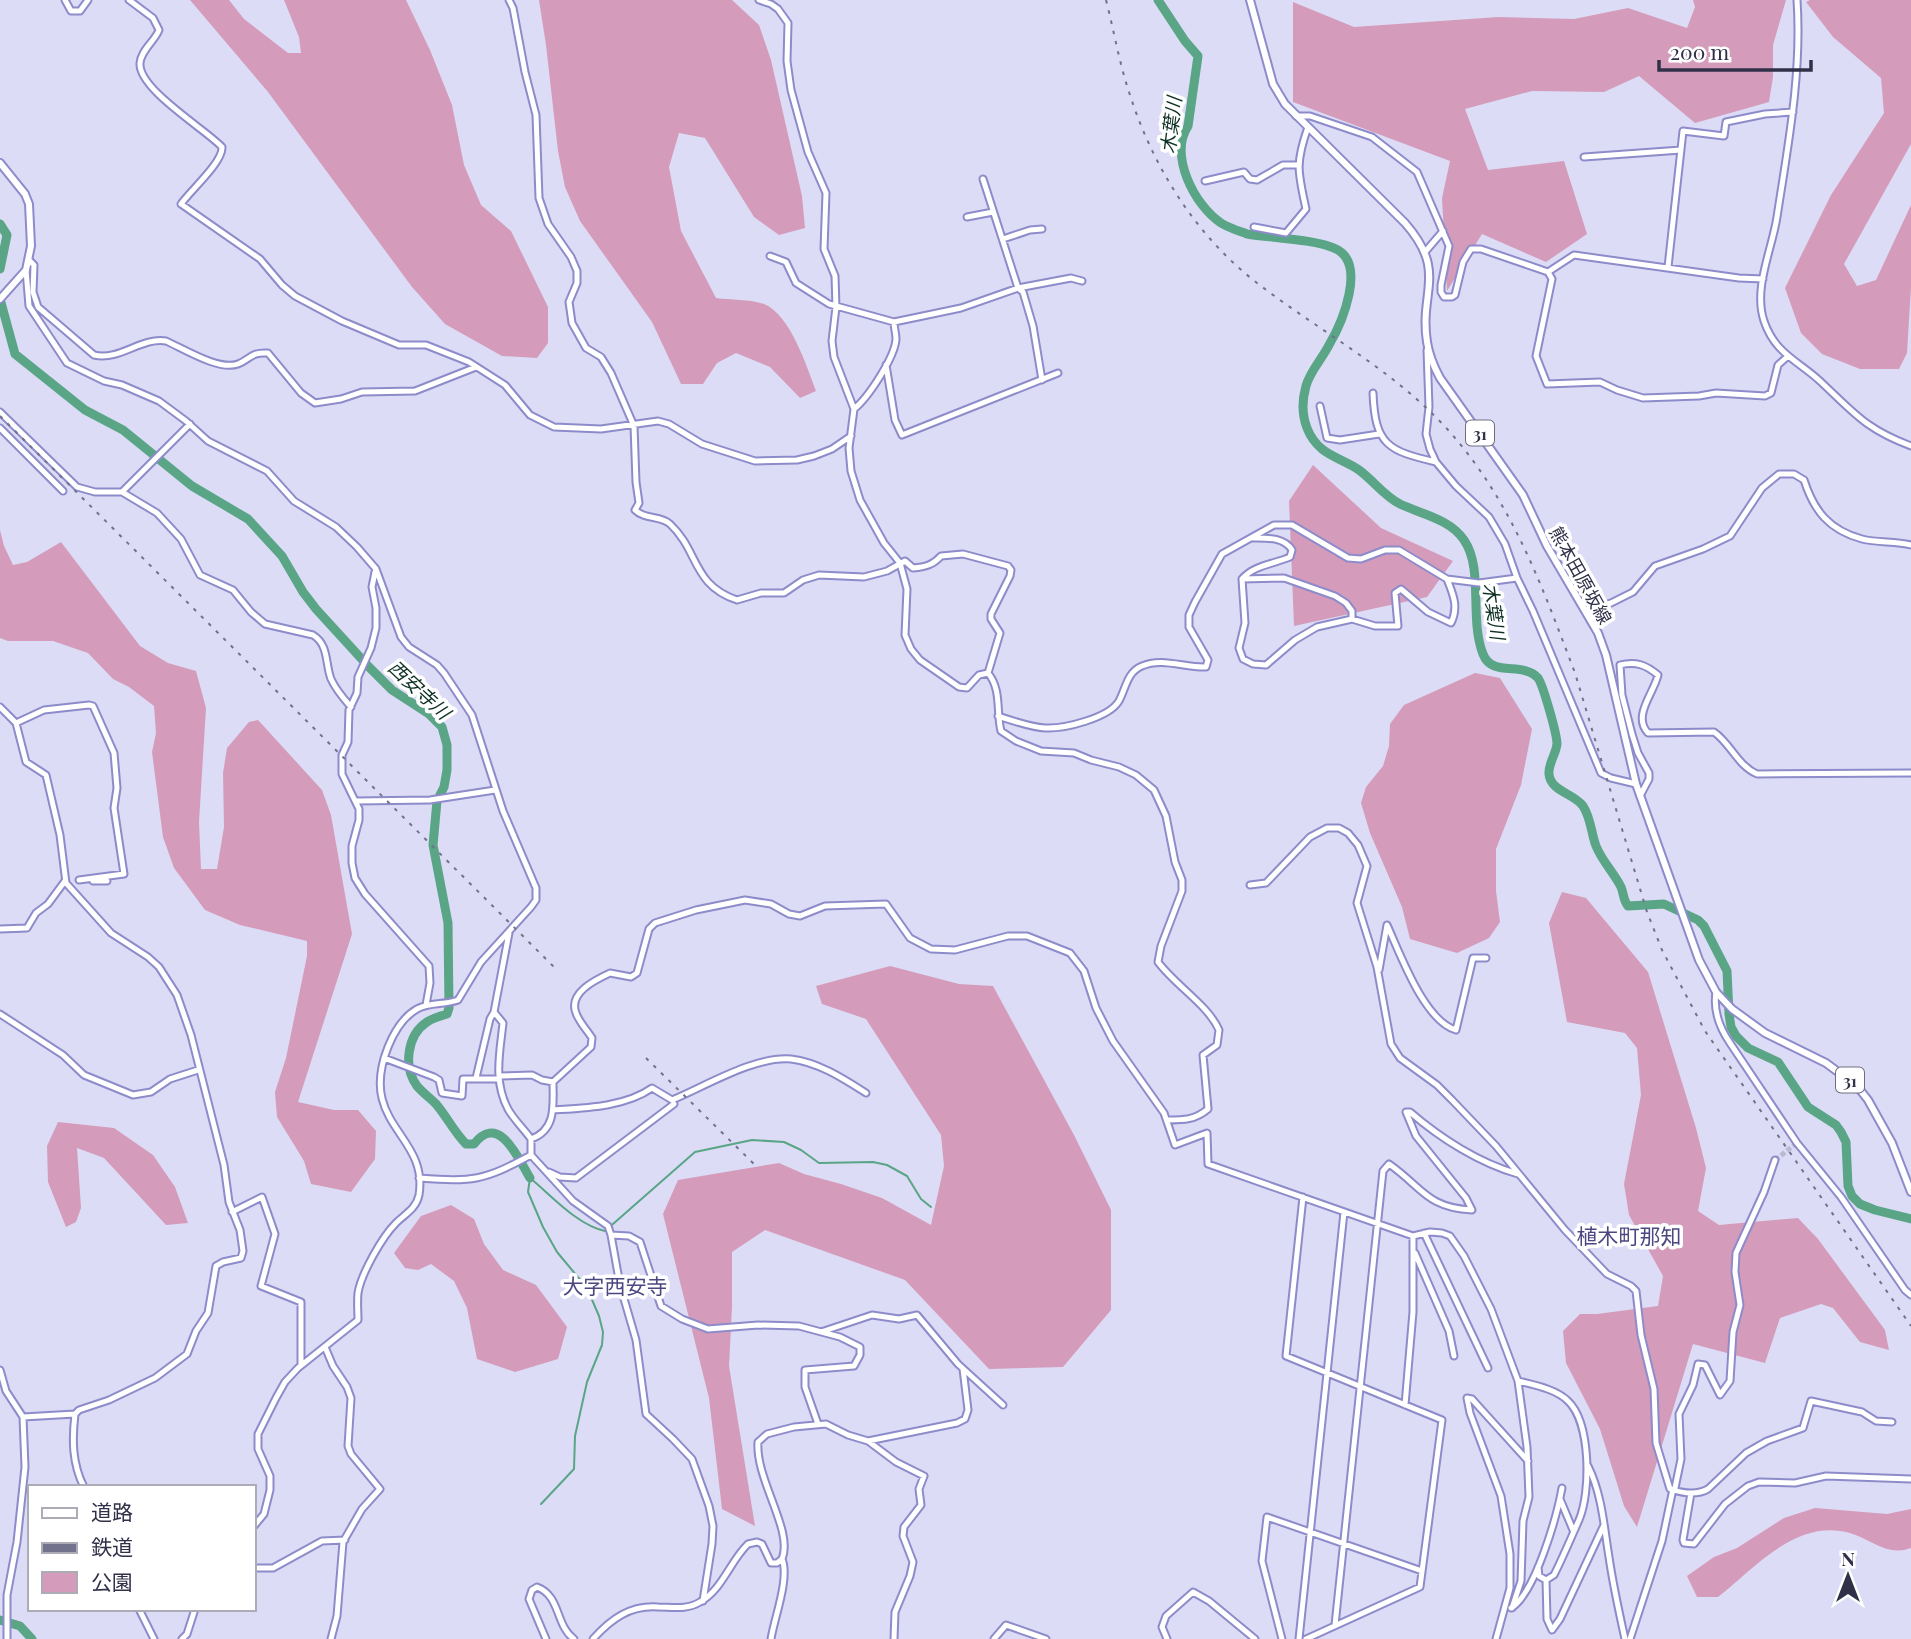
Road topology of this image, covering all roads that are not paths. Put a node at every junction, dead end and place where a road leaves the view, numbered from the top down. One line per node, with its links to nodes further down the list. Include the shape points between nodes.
1 (65, 0): 2 (street, via 71,11 80,11)
2 (88, 0)
3 (129, 0): 38 (street, via 153,18 159,30 140,61 142,73 176,111 222,147 212,167 181,204 260,259 295,296 322,311 400,345 426,345)
4 (509, 0): 46 (street, via 536,115 539,198 548,224 577,271 569,302 572,323 586,348 601,357 611,373)
5 (761, 0): 33 (street, via 778,9 788,23 791,90 825,192 824,249 835,276)
6 (1250, 0): 9 (main road, 熊本田原坂線 / 31, via 1273,84)
7 (1797, 0): 8 (street, via 1798,75)
8 (1793, 112): 11 (street, via 1726,122 1724,136 1683,131); 29 (street)
9 (1296, 116): 10 (main road, 熊本田原坂線 / 31); 21 (street, via 1310,116 1372,137 1409,165 1423,183)
10 (1308, 127): 14 (street); 23 (main road, 熊本田原坂線 / 31, via 1405,223)
11 (1681, 150): 12 (street); 26 (street)
12 (1584, 157)
13 (0, 163): 25 (main road, via 29,204)
14 (1298, 165): 16 (street, via 1283,165 1257,180 1244,172); 19 (street, via 1306,209 1286,233)
15 (983, 179): 17 (street)
16 (1205, 181)
17 (993, 212): 18 (street); 22 (street)
18 (967, 217)
19 (1254, 228)
20 (1042, 229): 22 (street)
21 (1443, 231): 23 (street); 28 (street, via 1449,246 1441,285 1444,297 1455,295 1471,248)
22 (1003, 239): 31 (street)
23 (1425, 252): 35 (main road, 熊本田原坂線 / 31, via 1430,282)
24 (770, 256): 33 (street, via 786,262 796,283)
25 (29, 260): 27 (main road); 38 (street, via 34,265 33,292 38,307 94,355 113,356 158,340 218,365 234,365 252,354 268,353 315,403 362,391 415,391)
26 (1668, 267): 28 (street, via 1574,255); 29 (street)
27 (26, 270): 32 (main road); 45 (street, via 29,306 67,363 159,401)
28 (1548, 272): 36 (street, via 1552,279 1536,356 1547,384 1600,382 1643,398 1716,393 1765,396 1771,393 1778,365)
29 (1763, 279): 36 (street, via 1763,320)
30 (1082, 281): 31 (street, via 1071,278)
31 (1017, 288): 34 (street, via 961,308); 40 (street, via 1023,292 1033,326)
32 (1, 298)
33 (836, 307): 34 (street); 43 (street, via 834,357)
34 (894, 322): 37 (street, via 896,340)
35 (1427, 341): 51 (street, via 1426,434); 61 (main road, 熊本田原坂線 / 31, via 1440,378 1523,495)
36 (1787, 356): 50 (street, via 1870,427)
37 (886, 365): 40 (street, via 902,435); 43 (street)
38 (477, 367): 46 (street, via 505,385 530,415 554,427)
39 (1058, 373): 40 (street)
40 (1042, 380)
41 (1373, 393): 48 (street)
42 (1320, 406): 48 (street, via 1327,439)
43 (854, 409): 49 (street)
44 (0, 412): 53 (street, via 77,487)
45 (190, 424): 53 (street); 57 (street, via 208,441 267,471 294,501 337,527)
46 (634, 426): 49 (street, via 658,421 669,424 702,444 755,461 814,456); 56 (street, via 639,503 635,510 641,516 667,521 718,593 737,600 784,593 819,575 864,578)
47 (0, 428): 52 (street)
48 (1379, 434): 51 (street, via 1401,454)
49 (851, 436): 56 (street, via 851,471 860,500)
50 (1911, 446)
51 (1436, 462): 58 (street, via 1496,527)
52 (63, 491)
53 (122, 492): 65 (street, via 157,513 180,540 200,575 233,590 265,624 318,638 335,687)
54 (1253, 538): 59 (street, via 1283,541 1293,550 1290,557); 60 (street, via 1274,525 1292,525 1349,558 1399,550); 66 (street, via 1222,554 1189,615 1189,627 1208,660 1206,667 1145,664 1130,675 1112,710 1082,722 1044,728)
55 (1911, 545): 61 (street, via 1863,539 1829,525 1811,502 1804,480 1794,474 1779,474 1762,488 1730,536 1655,566 1633,592)
56 (900, 564): 63 (street, via 907,589 905,635 920,660 959,687 967,688 979,675); 63 (street, via 905,561 913,568 923,567 941,555 963,554 1008,566 1010,576 991,614 1000,633)
57 (376, 569): 65 (street, via 372,587 376,628); 70 (street, via 401,637 437,665 472,715)
58 (1517, 578): 60 (street, via 1479,583); 69 (street, via 1601,773)
59 (1242, 579): 62 (street, via 1284,578 1335,596 1352,611); 62 (street, via 1245,623 1239,648 1243,659 1253,664 1266,665 1308,631)
60 (1447, 579): 62 (street, via 1455,606 1451,623 1428,612 1401,589 1395,593 1398,626)
61 (1585, 610): 69 (main road, 熊本田原坂線 / 31, via 1606,655)
62 (1352, 619)
63 (988, 673): 66 (street, via 994,680)
64 (0, 707): 67 (street)
65 (351, 707): 72 (street, via 342,774)
66 (998, 716): 91 (street, via 1002,731 1016,741 1041,751 1074,753 1119,767 1146,782 1163,804 1182,891 1158,962 1219,1030 1217,1045 1203,1055 1208,1109 1191,1120)
67 (16, 723): 73 (street, via 26,762 46,775); 73 (street, via 44,710 93,706 113,748 124,874)
68 (1911, 773): 71 (street, via 1757,774 1714,732 1648,733 1642,713 1658,675 1636,663 1620,665 1622,695 1638,753 1649,773)
69 (1636, 784): 71 (main road, 熊本田原坂線 / 31)
70 (495, 790): 72 (street, via 430,800); 76 (street, via 536,888 536,900)
71 (1640, 796): 79 (main road, 熊本田原坂線 / 31, via 1699,960)
72 (356, 801): 80 (street, via 355,878 425,959 430,971)
73 (66, 882): 75 (street, via 27,928); 84 (street, via 111,933 159,967 189,1025)
74 (1250, 885): 78 (street, via 1266,883 1317,832 1339,828 1348,833 1367,866 1357,903)
75 (0, 929)
76 (509, 930): 80 (street, via 481,962 458,1000); 81 (street)
77 (1486, 958): 78 (street, via 1473,958 1456,1030 1433,1012 1387,925)
78 (1378, 977): 96 (street, via 1394,1052 1452,1100)
79 (1716, 992): 98 (main road, 熊本田原坂線 / 31, via 1765,1034 1826,1063 1857,1086 1892,1143); 107 (street, via 1719,1026 1797,1143)
80 (426, 1005): 83 (street, via 402,1021)
81 (494, 1012): 85 (street, via 503,1023); 86 (street)
82 (0, 1014): 84 (street, via 63,1055 84,1075 133,1095 151,1092 170,1079)
83 (384, 1058): 86 (street, via 439,1080 442,1093 462,1096 463,1079); 97 (street, via 382,1102 414,1155)
84 (198, 1070): 100 (street)
85 (498, 1077): 86 (street); 87 (street, via 532,1075); 92 (street, via 509,1111)
86 (476, 1079)
87 (553, 1082): 90 (street); 91 (street, via 590,1047 592,1038 575,1012 575,1000 583,989 610,973 631,977 637,973 649,929 655,923 745,900 800,916 825,906 886,904 910,938 931,949 955,950 1008,936 1027,936 1070,953 1084,971 1113,1041)
88 (866, 1093): 90 (street, via 842,1077 791,1059 758,1063 672,1100 652,1088 597,1107)
89 (674, 1104): 95 (street, via 576,1178)
90 (553, 1110): 92 (street, via 542,1133)
91 (1167, 1120): 99 (street, via 1175,1145 1207,1133 1209,1164)
92 (531, 1139): 93 (street)
93 (531, 1155): 95 (street); 97 (street, via 477,1179)
94 (1775, 1160): 130 (street, via 1736,1253 1740,1305 1730,1381 1720,1395 1705,1365 1698,1364 1679,1414 1681,1459)
95 (545, 1170): 104 (street, via 573,1201 608,1226)
96 (1520, 1174): 102 (street, via 1453,1143 1406,1112 1416,1136 1472,1210 1427,1198 1389,1164 1381,1177); 130 (street, via 1607,1274 1636,1291 1654,1389 1656,1443 1668,1487)
97 (419, 1178): 109 (street, via 415,1205 394,1225 361,1282 358,1320)
98 (1911, 1192)
99 (1303, 1197): 101 (street); 115 (street, via 1286,1356)
100 (232, 1212): 111 (street, via 262,1197 275,1234 261,1286 301,1302); 120 (street, via 243,1255 216,1266 208,1313 190,1352 155,1378)
101 (1344, 1212): 102 (street); 115 (street)
102 (1378, 1223): 105 (street); 117 (street)
103 (1424, 1233): 105 (street); 112 (street); 116 (street, via 1450,1236 1464,1256)
104 (611, 1235): 108 (street, via 640,1242 662,1306 682,1319 708,1329 786,1324); 144 (street, via 636,1340 646,1414 692,1459 709,1506 712,1544)
105 (1413, 1236): 106 (street)
106 (1413, 1250): 110 (street, via 1449,1331); 119 (street)
107 (1911, 1295)
108 (818, 1333): 113 (street, via 872,1315 899,1319 917,1315); 123 (street, via 847,1339 861,1350 854,1366 805,1370 805,1387)
109 (325, 1347): 111 (street); 137 (street, via 351,1398 351,1454 380,1489 362,1508)
110 (1454, 1356)
111 (301, 1365): 133 (street, via 285,1382 258,1434 258,1449 270,1483 264,1514)
112 (1488, 1368)
113 (963, 1369): 118 (street); 124 (street, via 965,1419)
114 (0, 1370): 121 (street, via 6,1391)
115 (1327, 1373): 117 (street); 136 (street)
116 (1518, 1381): 125 (street); 126 (street, via 1550,1390 1570,1402 1581,1420)
117 (1361, 1387): 119 (street); 138 (street)
118 (1003, 1405)
119 (1405, 1405): 142 (street, via 1442,1420)
120 (75, 1414): 121 (street); 128 (street, via 74,1456)
121 (23, 1417): 150 (street, via 24,1483 8,1595)
122 (1892, 1422): 131 (street, via 1876,1422 1861,1412 1811,1401 1803,1429 1746,1453 1708,1489)
123 (818, 1424): 124 (street); 139 (street, via 767,1434 758,1443 760,1468 784,1535)
124 (868, 1441): 158 (street, via 924,1476 920,1506 904,1527 913,1562 895,1612)
125 (1528, 1461): 145 (street, via 1521,1581); 148 (street, via 1467,1398 1504,1512 1510,1555)
126 (1588, 1466): 134 (street); 135 (street, via 1580,1519)
127 (1911, 1479): 131 (street, via 1826,1475 1795,1483 1759,1482 1735,1494 1689,1545 1683,1540)
128 (83, 1485)
129 (1562, 1488): 132 (street)
130 (1673, 1489): 131 (street); 168 (street, via 1662,1541)
131 (1691, 1493)
132 (1560, 1499): 135 (street); 140 (street)
133 (256, 1524)
134 (1604, 1525): 143 (street, via 1552,1630 1547,1619); 167 (street)
135 (1573, 1530): 143 (street, via 1554,1575)
136 (1310, 1531): 138 (street); 163 (street, via 1267,1517 1262,1561); 164 (street)
137 (345, 1540): 141 (street, via 322,1541 273,1568); 153 (street)
138 (1343, 1544): 142 (street); 149 (street)
139 (782, 1559): 144 (street, via 771,1563 762,1544 748,1544); 157 (street, via 784,1577)
140 (1538, 1567): 143 (street, via 1539,1576); 145 (street, via 1523,1598)
141 (256, 1568)
142 (1422, 1571): 149 (street, via 1420,1587)
143 (1546, 1580)
144 (703, 1601): 156 (street, via 684,1608 639,1608 620,1614)
145 (1512, 1608): 148 (street)
146 (140, 1611): 151 (street)
147 (194, 1611): 152 (street)
148 (1505, 1611): 166 (street)
149 (1335, 1625): 165 (street)
150 (7, 1639)
151 (155, 1639)
152 (182, 1639)
153 (331, 1639)
154 (546, 1639): 155 (street, via 529,1599 537,1587 547,1591 567,1634)
155 (574, 1639)
156 (593, 1639)
157 (771, 1639)
158 (894, 1639)
159 (994, 1639): 160 (street, via 1006,1625)
160 (1046, 1639)
161 (1167, 1639): 162 (street, via 1162,1627 1166,1616 1193,1592)
162 (1255, 1639)
163 (1282, 1639)
164 (1299, 1639)
165 (1306, 1639)
166 (1496, 1639)
167 (1625, 1639)
168 (1630, 1639)

